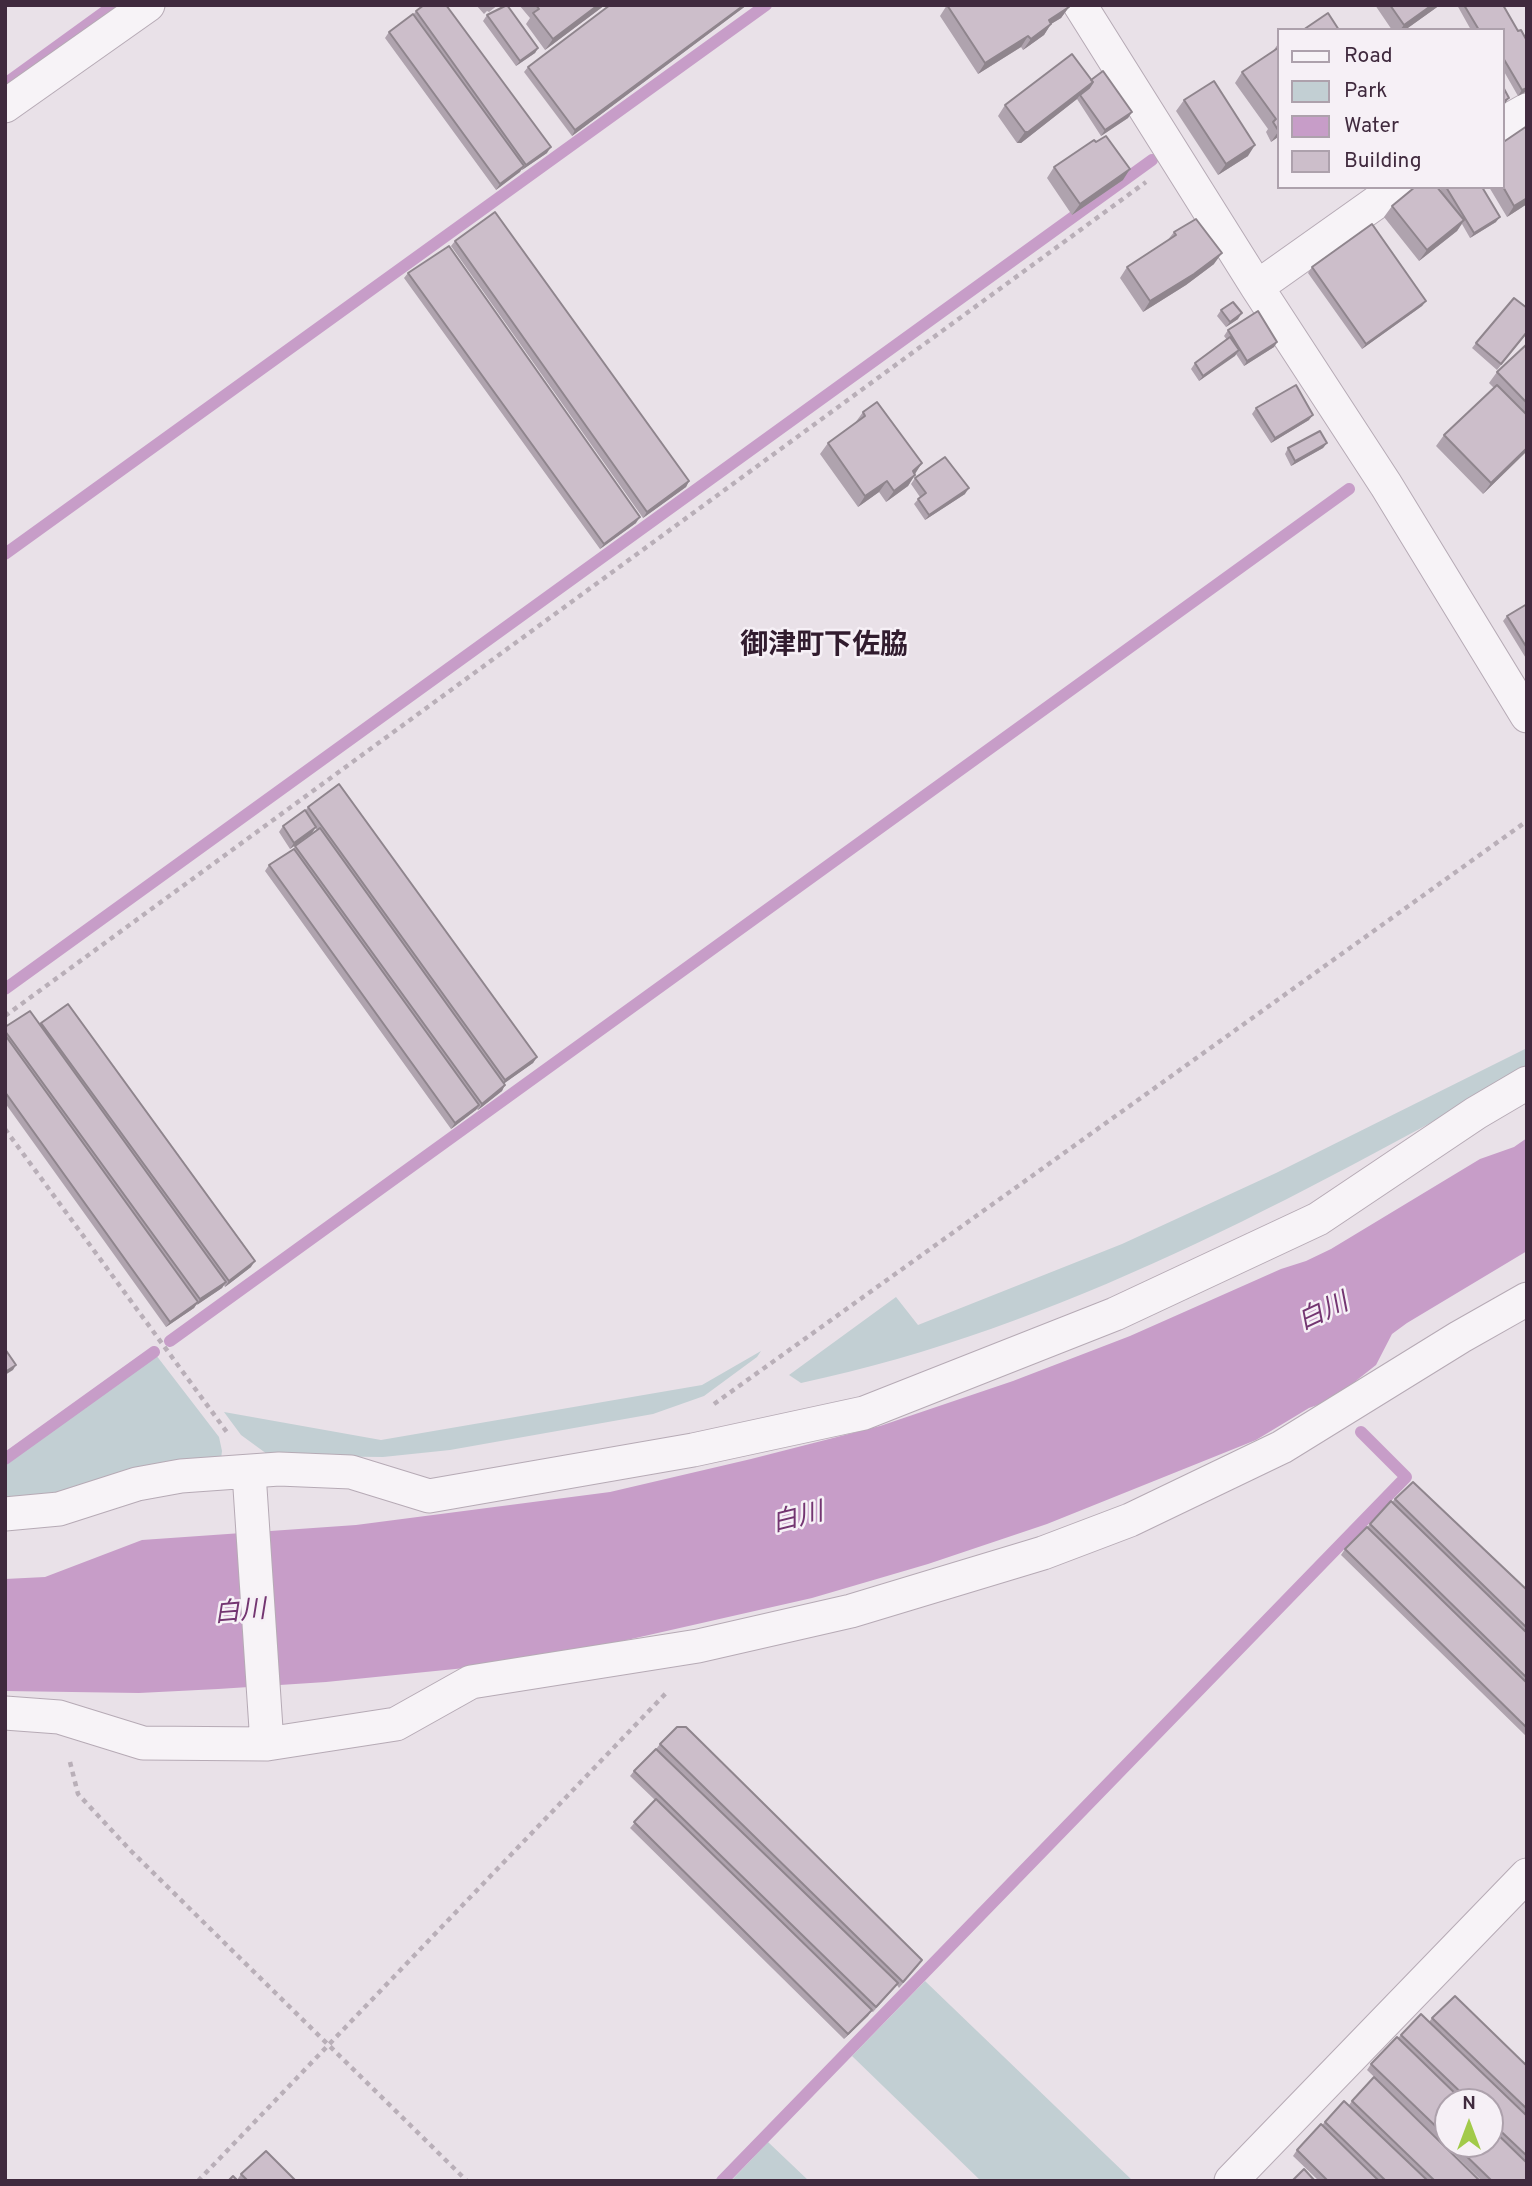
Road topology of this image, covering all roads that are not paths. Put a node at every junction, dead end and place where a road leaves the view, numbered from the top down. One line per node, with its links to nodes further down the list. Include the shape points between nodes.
1 (148, 5): 3 (street)
2 (1080, 5): 7 (street)
3 (5, 106)
4 (1527, 110): 5 (street)
5 (1504, 123)
6 (1395, 189): 7 (street)
7 (1257, 287): 8 (street, via 1387,485)
8 (1527, 716)
9 (1527, 1083): 11 (street, via 1318,1219 1115,1314 864,1413 692,1450 429,1496 351,1472 279,1469)
10 (1527, 1299): 14 (street, via 1282,1447 1130,1520 1043,1553 850,1611 698,1646 471,1682 396,1724)
11 (249, 1482): 12 (street, via 181,1476 59,1509); 14 (street)
12 (5, 1514)
13 (5, 1713): 14 (street, via 59,1717 143,1743)
14 (266, 1738)
15 (1527, 1875): 16 (street)
16 (1231, 2181)

